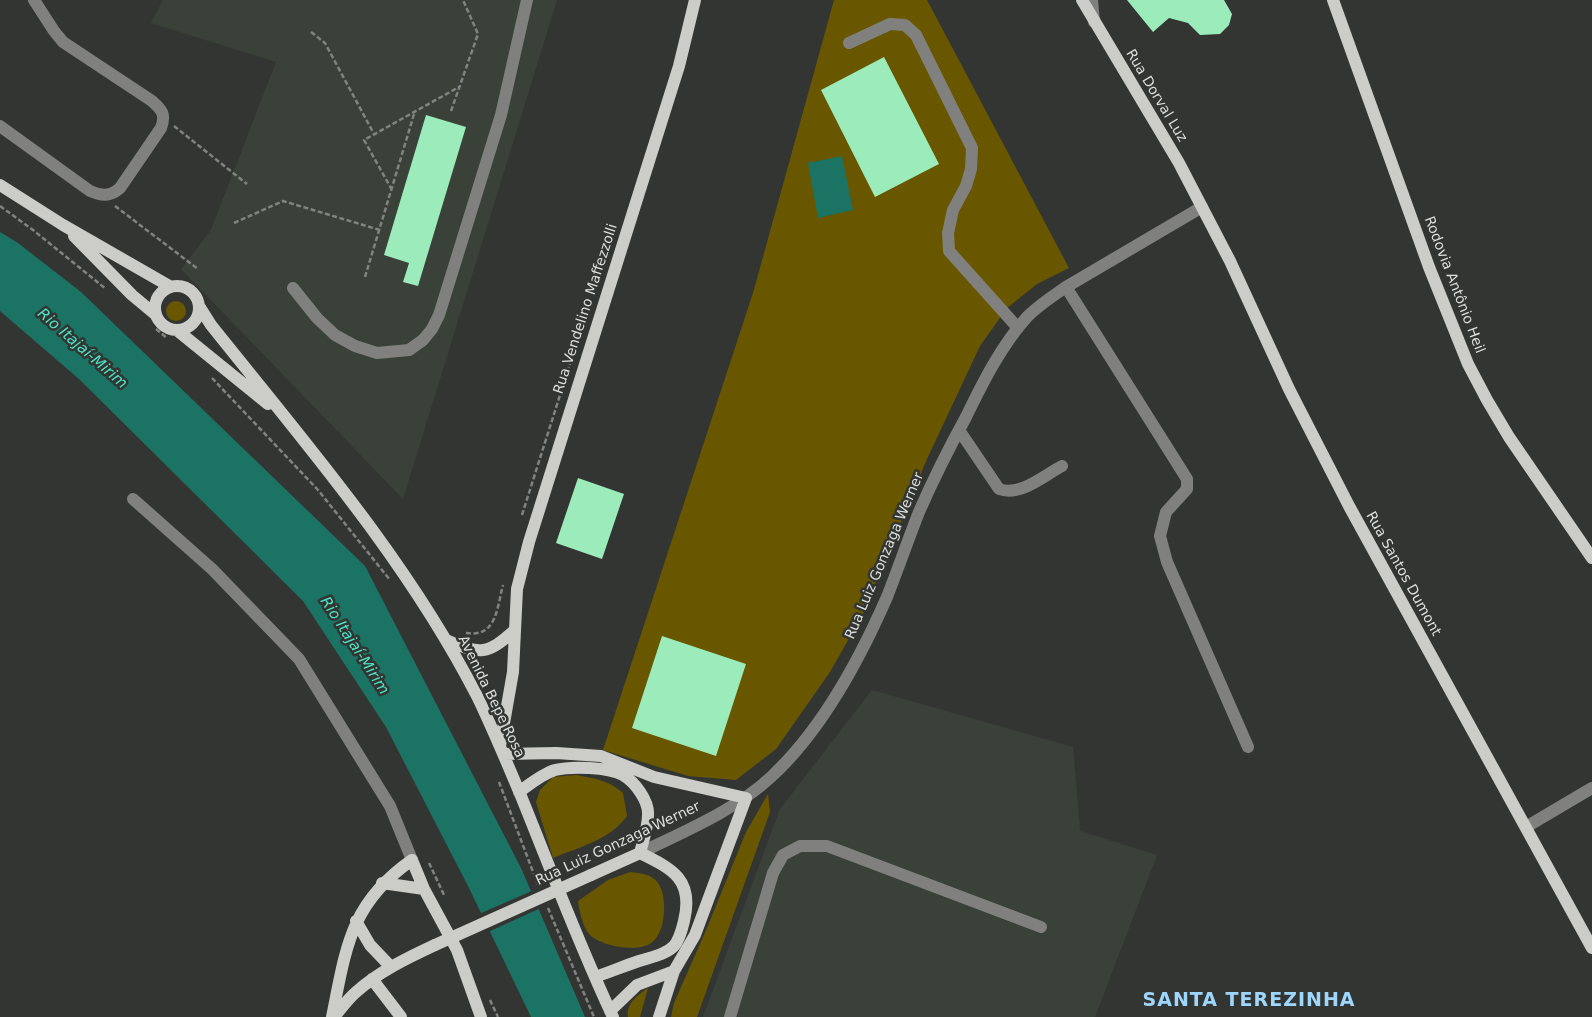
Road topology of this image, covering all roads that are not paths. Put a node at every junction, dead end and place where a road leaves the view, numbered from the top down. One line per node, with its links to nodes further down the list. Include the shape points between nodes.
1 (34, 0): 9 (street, via 63,42 152,102 161,109 164,118 161,128 120,188 115,193 104,195 90,191)
2 (527, 0): 15 (street, via 501,114 432,329 409,350 377,353 335,335)
3 (695, 0): 25 (main road, Rua Vendelino Maffezzolli, via 667,105 529,542 517,589)
4 (1082, 0): 7 (main road, Rua Dorval Luz)
5 (1092, 0): 7 (street)
6 (1333, 0): 24 (main road, Rodovia Antônio Heil, via 1429,268 1468,364 1508,437)
7 (1094, 22): 11 (main road, Rua Dorval Luz)
8 (849, 43): 18 (street, via 890,24 905,25 916,35 972,148 971,169 953,210 948,232 949,251)
9 (0, 126)
10 (0, 185): 12 (main road)
11 (1202, 207): 14 (street, Rua Luiz Gonzaga Werner); 32 (main road, Rua Santos Dumont, via 1340,490)
12 (63, 226): 13 (main road); 17 (main road)
13 (171, 286): 16 (main road, via 183,286 191,291); 17 (main road, via 157,297)
14 (1066, 287): 18 (street, Rua Luiz Gonzaga Werner); 27 (street, via 1187,479 1187,489 1166,512 1160,536 1167,562)
15 (293, 288)
16 (199, 306): 19 (main road, via 194,323); 20 (main road, Avenida Bepe Rosa)
17 (155, 321): 19 (main road)
18 (1018, 328): 21 (street, Rua Luiz Gonzaga Werner, via 997,359)
19 (178, 331): 20 (main road, Avenida Bepe Rosa)
20 (287, 420): 26 (main road, Avenida Bepe Rosa, via 374,530)
21 (959, 430): 22 (street, via 998,489 1008,492 1022,489); 31 (street, Rua Luiz Gonzaga Werner, via 919,512 887,596 856,661 803,742 770,778)
22 (1062, 466)
23 (133, 499): 34 (street, via 212,569 299,659 390,806)
24 (1592, 558)
25 (515, 630): 26 (main road, via 488,650 463,647); 28 (main road, Rua Vendelino Maffezzolli)
26 (446, 640): 28 (main road, Avenida Bepe Rosa)
27 (1248, 747)
28 (502, 750): 30 (main road, Avenida Bepe Rosa); 31 (main road, via 601,756 654,777)
29 (1592, 788): 32 (street)
30 (519, 792): 33 (main road, via 555,770 591,768 623,775 642,793 649,814); 42 (main road, Avenida Bepe Rosa)
31 (746, 798): 33 (street, Rua Luiz Gonzaga Werner); 41 (main road, via 695,935)
32 (1526, 827): 39 (main road, Rua Santos Dumont)
33 (640, 853): 40 (main road, Rua Luiz Gonzaga Werner, bridge); 42 (main road, via 673,872 684,884 688,906 682,931 674,946 658,956)
34 (412, 860): 35 (main road); 36 (main road)
35 (382, 883): 36 (main road); 37 (main road)
36 (424, 890): 45 (main road, via 457,950)
37 (356, 921): 40 (main road, via 370,945); 46 (main road, via 344,957)
38 (1042, 927): 49 (street, via 827,846 800,846 783,855 773,873)
39 (1592, 948)
40 (391, 967): 43 (main road, Rua Luiz Gonzaga Werner)
41 (674, 971): 44 (main road, via 637,985); 48 (main road)
42 (595, 976): 44 (main road, Avenida Bepe Rosa)
43 (372, 979): 46 (main road, Rua Luiz Gonzaga Werner); 47 (main road)
44 (611, 1014)
45 (478, 1015)
46 (333, 1017)
47 (401, 1017)
48 (659, 1017)
49 (730, 1017)

